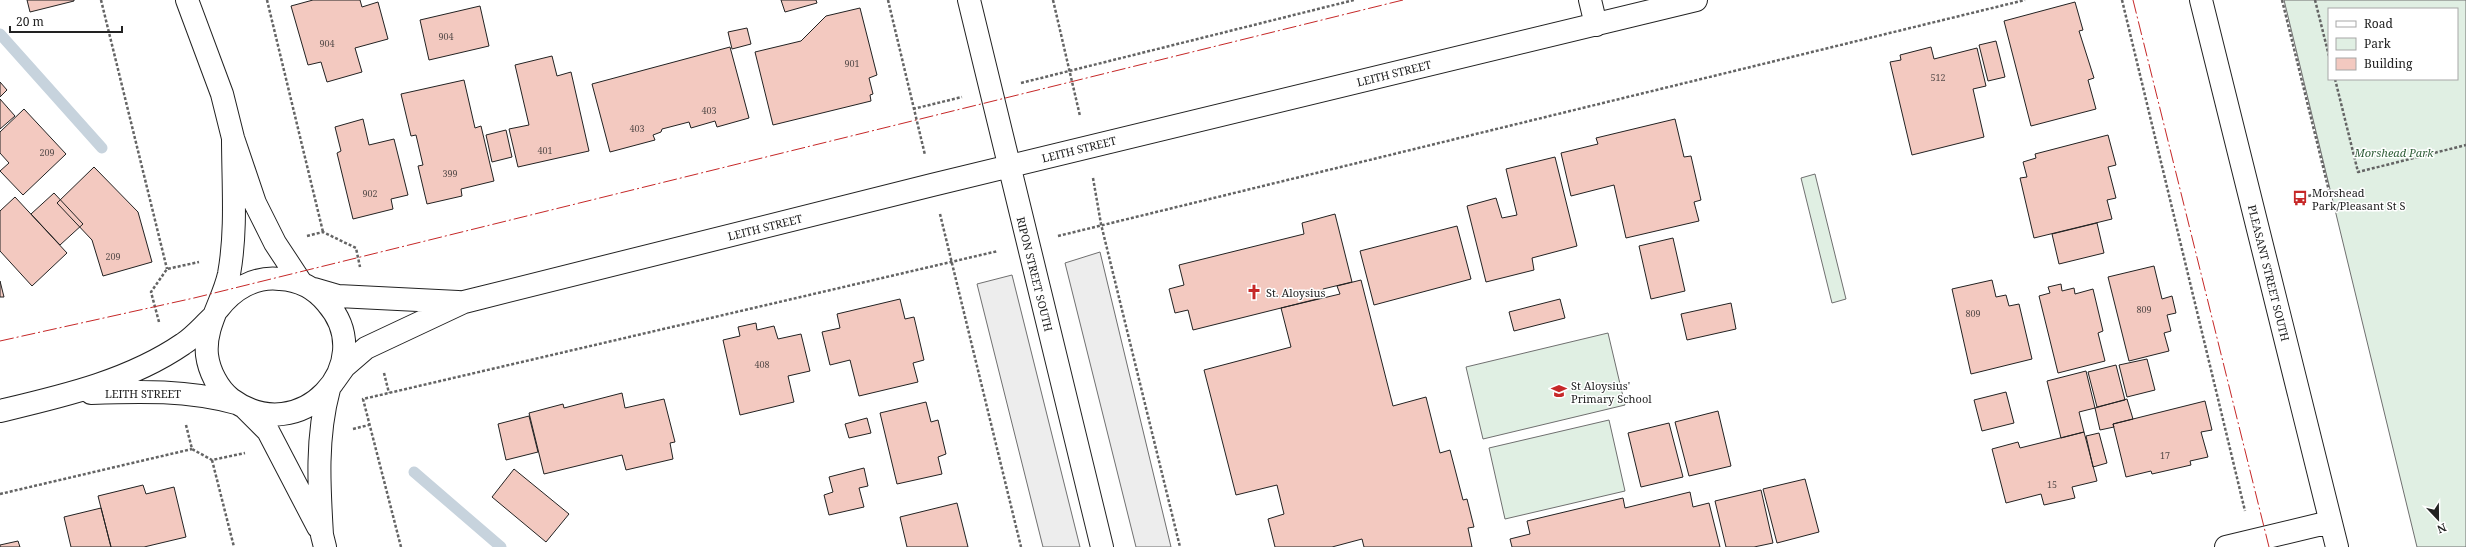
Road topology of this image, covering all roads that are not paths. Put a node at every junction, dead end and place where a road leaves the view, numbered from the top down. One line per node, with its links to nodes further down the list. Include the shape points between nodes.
1 (187, 0): 7 (street, via 222,94)
2 (969, 0): 8 (street, RIPON STREET SOUTH)
3 (1590, 0): 6 (street)
4 (1696, 0): 6 (street, LEITH STREET)
5 (2201, 0): 16 (street, PLEASANT STREET SOUTH)
6 (1596, 25): 8 (street, LEITH STREET)
7 (233, 138): 9 (street, via 266,228); 11 (street, via 233,239 228,275)
8 (1009, 167): 10 (street, LEITH STREET); 18 (street, RIPON STREET SOUTH)
9 (306, 286): 10 (street, LEITH STREET, via 338,296); 11 (street, via 274,278 255,281 234,292); 12 (street, via 331,307 342,330 343,357)
10 (464, 302): 12 (street, LEITH STREET, via 366,348 344,367)
11 (216, 313): 13 (street, LEITH STREET, via 190,338 168,353); 14 (street, via 207,336 209,365 216,382)
12 (331, 385): 14 (street, via 314,403 295,412 275,415 254,412); 17 (street, via 321,422 319,454)
13 (74, 394): 14 (street, LEITH STREET, via 158,390 195,394); 15 (street, LEITH STREET)
14 (240, 405): 17 (street, via 268,431)
15 (0, 411)
16 (2330, 522): 19 (street); 20 (street, PLEASANT STREET SOUTH)
17 (323, 541)
18 (1102, 547)
19 (2226, 547)
20 (2337, 547)

